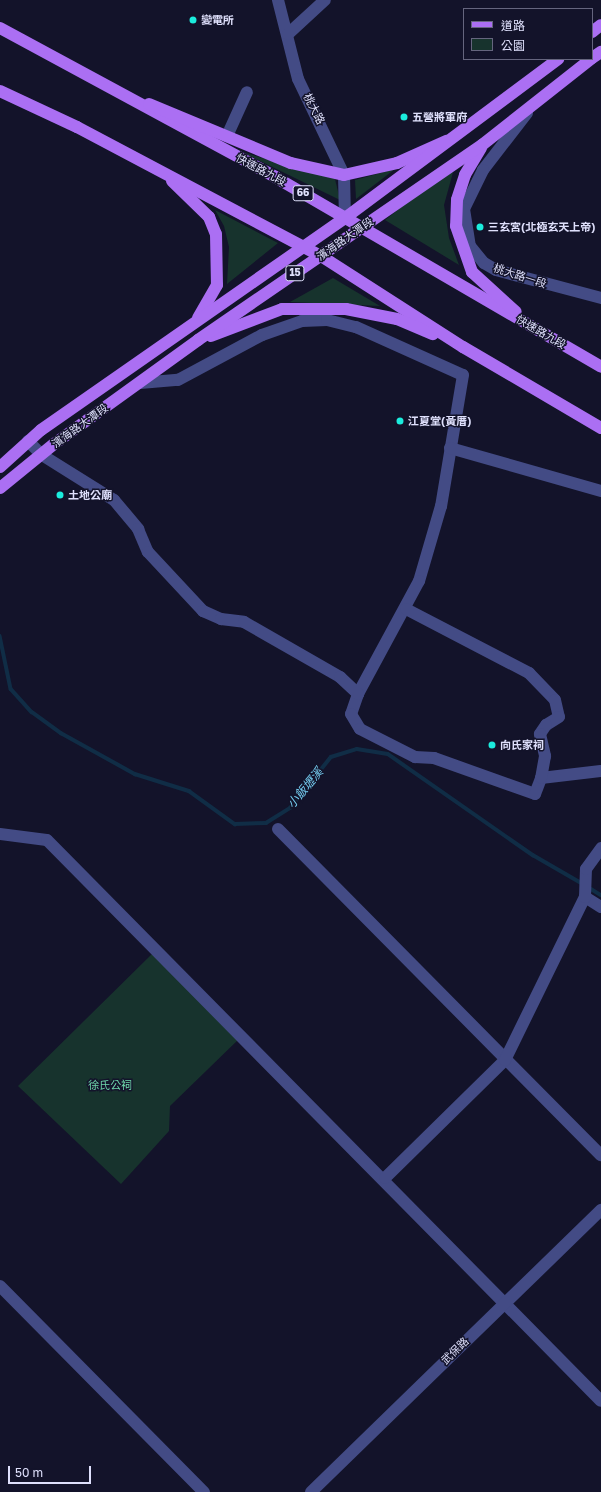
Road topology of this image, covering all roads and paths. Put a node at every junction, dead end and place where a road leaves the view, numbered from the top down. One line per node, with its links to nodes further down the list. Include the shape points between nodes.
1 (278, 0): 6 (street, 桃大路)
2 (325, 0): 6 (street)
3 (601, 25): 5 (main road)
4 (0, 28): 13 (main road, 快速路九段 / 66)
5 (593, 31)
6 (288, 34): 19 (street, 桃大路, via 298,79)
7 (601, 52): 8 (main road, 濱海路大潭段 / 15)
8 (593, 58)
9 (557, 60): 16 (main road, 濱海路大潭段 / 15)
10 (591, 60): 14 (main road, 濱海路大潭段 / 15)
11 (0, 91): 18 (main road)
12 (247, 92): 15 (street)
13 (134, 99): 15 (main road); 20 (main road, 快速路九段 / 66, via 166,121)
14 (535, 102): 17 (main road, 濱海路大潭段 / 15); 24 (street, 桃大路一段, via 483,170 471,193 464,209 470,246 484,263 496,270)
15 (227, 136): 19 (main road, via 291,163)
16 (458, 136): 19 (main road, via 397,163); 20 (main road, 濱海路大潭段 / 15)
17 (482, 145): 21 (main road, 濱海路大潭段 / 15); 26 (main road, via 465,175 457,200 460,243 472,272)
18 (159, 169): 22 (main road); 25 (main road, via 196,202 209,217 216,234 217,285)
19 (344, 175): 20 (street, 桃大路)
20 (345, 218): 21 (main road, 快速路九段 / 66); 22 (main road, 濱海路大潭段 / 15)
21 (362, 226): 23 (main road, 濱海路大潭段 / 15); 26 (main road, 快速路九段 / 66)
22 (302, 246): 23 (main road); 25 (main road, 濱海路大潭段 / 15)
23 (321, 256): 27 (main road, 濱海路大潭段 / 15); 28 (main road)
24 (601, 298)
25 (196, 322): 32 (main road, 濱海路大潭段 / 15)
26 (534, 328): 29 (main road, 快速路九段 / 66)
27 (198, 340): 28 (main road, via 282,309 346,308 397,319); 30 (main road, 濱海路大潭段 / 15)
28 (463, 347): 31 (main road)
29 (601, 367)
30 (140, 383): 33 (street, via 178,380 262,335 302,321 327,320 356,327 463,375); 34 (main road, 濱海路大潭段 / 15)
31 (601, 428)
32 (28, 441): 34 (street); 35 (main road, 濱海路大潭段 / 15)
33 (450, 448): 37 (street); 38 (street, via 441,506)
34 (42, 455): 36 (main road, 濱海路大潭段 / 15); 39 (street, via 114,500 138,528 148,552 204,611 221,619 244,622 340,677)
35 (0, 467)
36 (0, 488)
37 (601, 490)
38 (406, 609): 39 (street); 41 (street, via 529,673 555,700 558,717 546,725 540,734 545,756)
39 (358, 694): 41 (street, via 351,714 360,729 415,757 434,758 535,794)
40 (601, 771): 41 (street)
41 (541, 778)
42 (278, 829): 47 (street)
43 (0, 834): 49 (street, via 47,840)
44 (601, 848): 45 (street, via 586,869)
45 (585, 897): 46 (street); 47 (street)
46 (601, 907)
47 (505, 1060): 48 (street); 49 (street)
48 (601, 1155)
49 (384, 1178): 52 (street)
50 (601, 1210): 52 (street, 武保路)
51 (0, 1286): 54 (street)
52 (506, 1301): 53 (street); 55 (street, 武保路)
53 (601, 1401)
54 (204, 1492)
55 (311, 1492)

